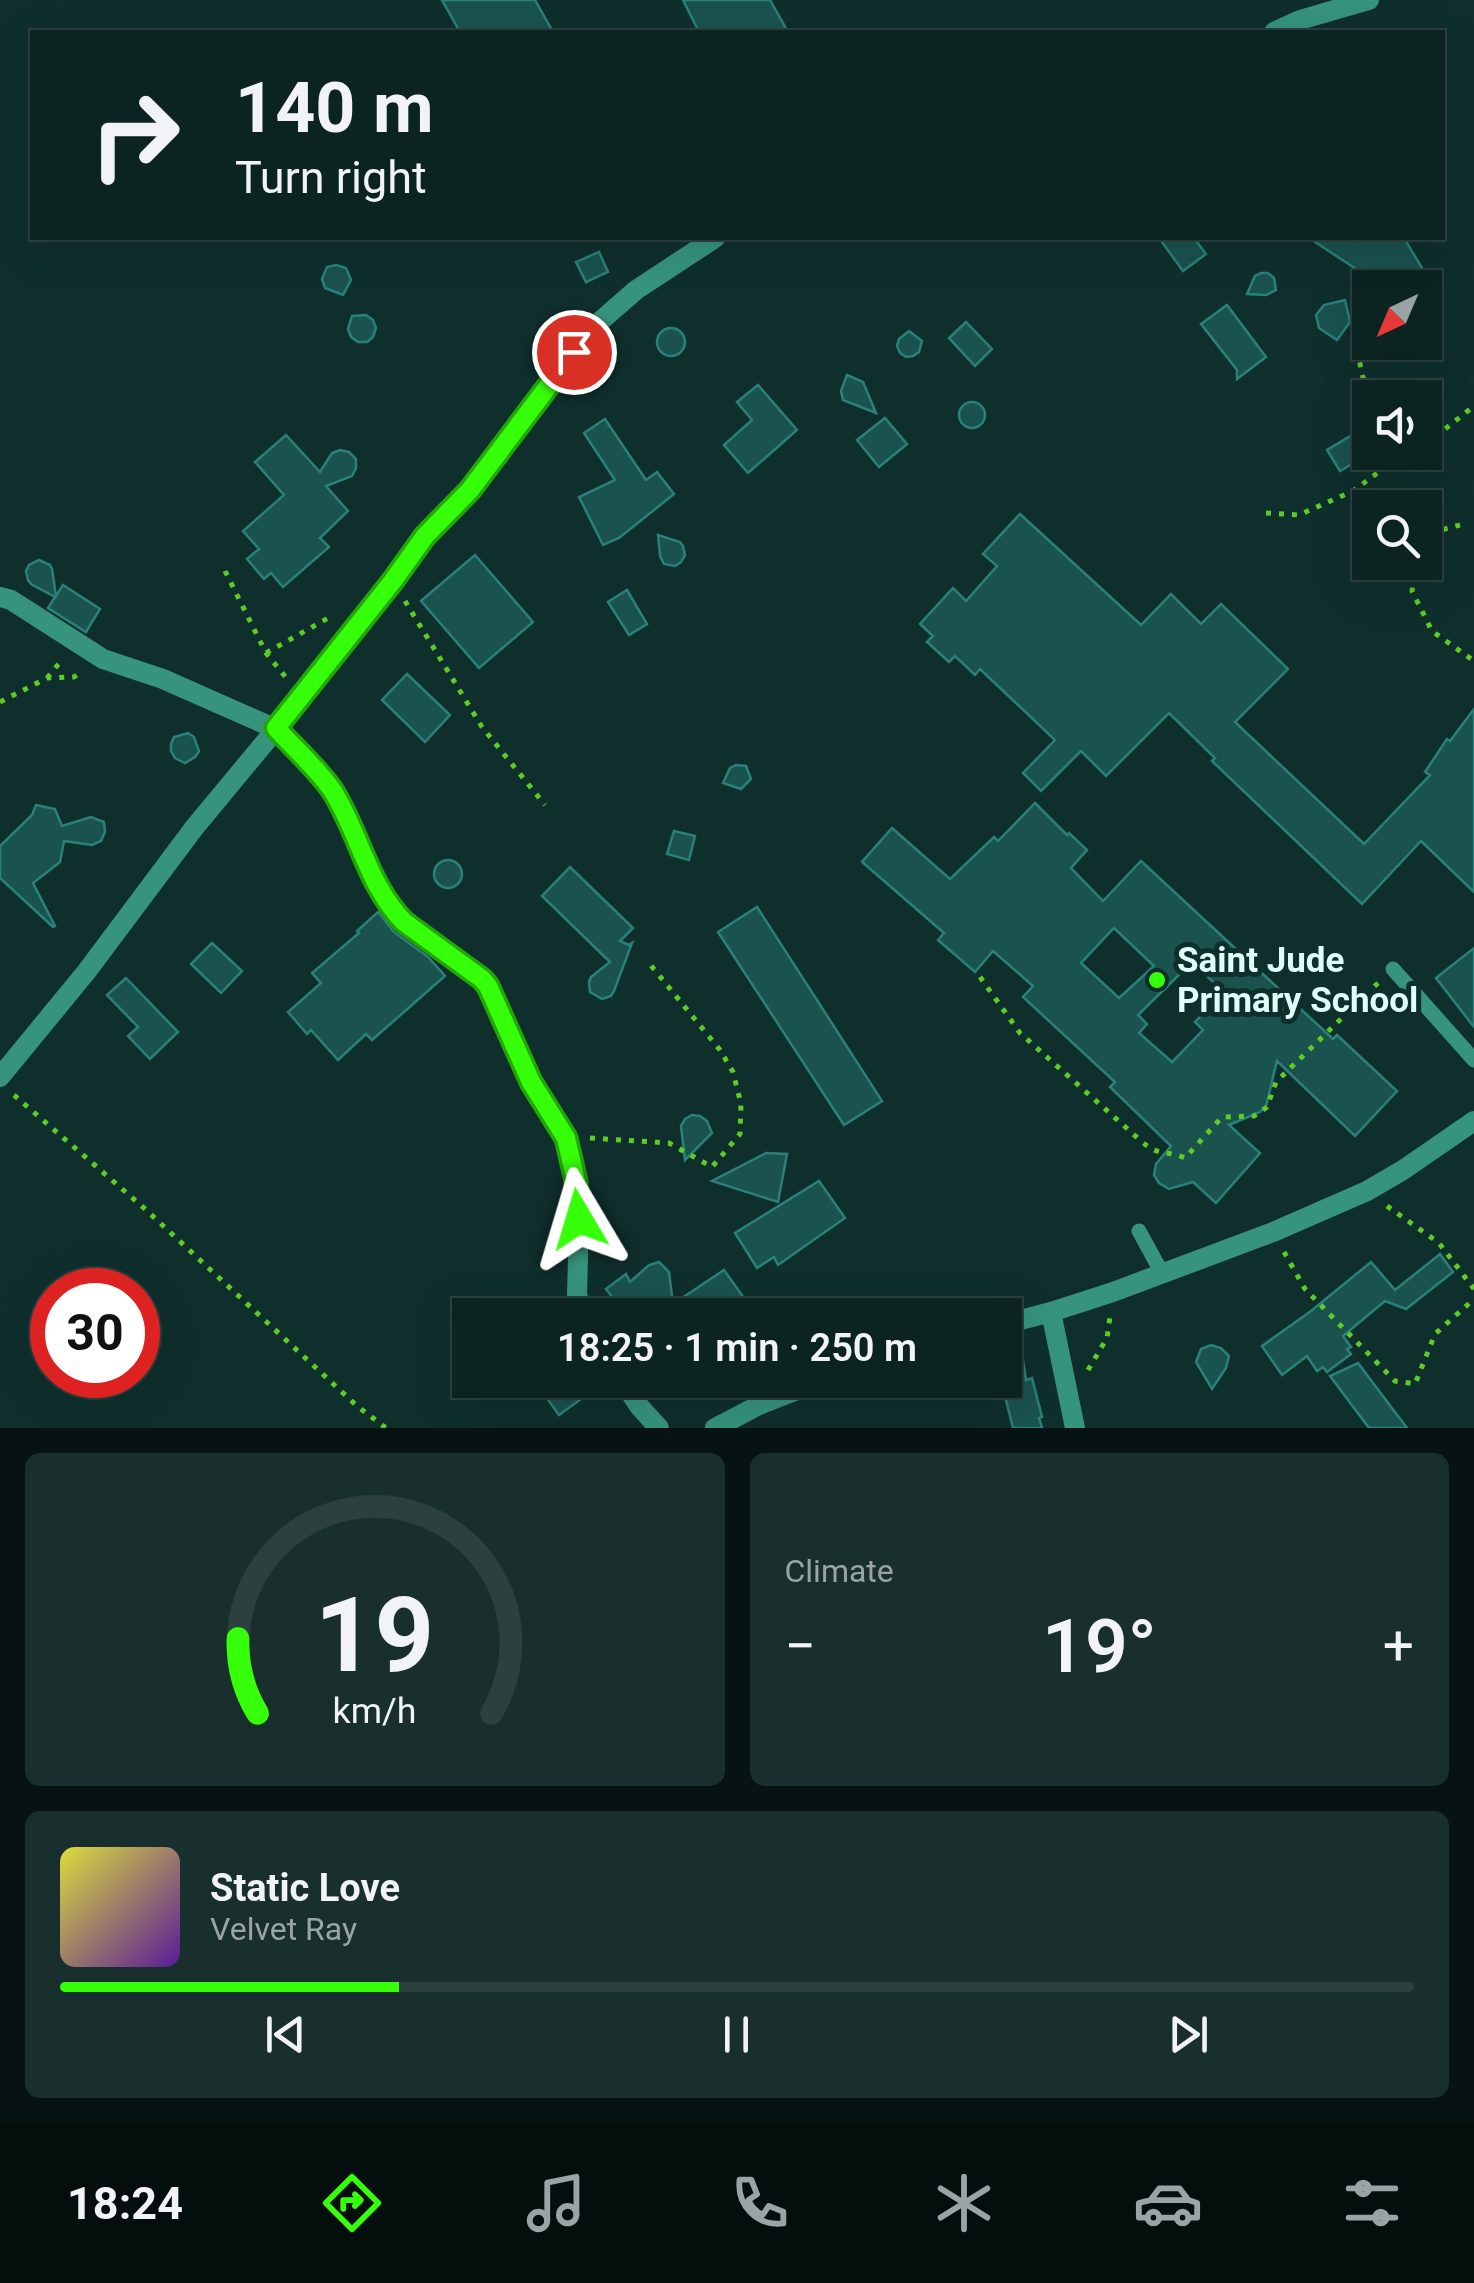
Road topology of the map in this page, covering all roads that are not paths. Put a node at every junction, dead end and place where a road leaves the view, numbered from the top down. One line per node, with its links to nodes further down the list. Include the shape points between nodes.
1 (1369, 0): 2 (street)
2 (1278, 30)
3 (712, 240): 5 (street, via 636,290 589,332)
4 (0, 597): 5 (street, via 103,658)
5 (276, 728): 8 (street); 12 (street, via 333,791 394,912 488,986 531,1082 566,1138 579,1219)
6 (1393, 969): 7 (lane)
7 (1474, 1060)
8 (0, 1077)
9 (1474, 1121): 11 (street, via 1368,1192)
10 (1139, 1232): 11 (lane)
11 (1162, 1273): 13 (street)
12 (578, 1298)
13 (1051, 1312): 14 (street); 19 (street)
14 (1022, 1320)
15 (634, 1398): 17 (street)
16 (779, 1398): 18 (street)
17 (659, 1428)
18 (715, 1428)
19 (1076, 1428)

